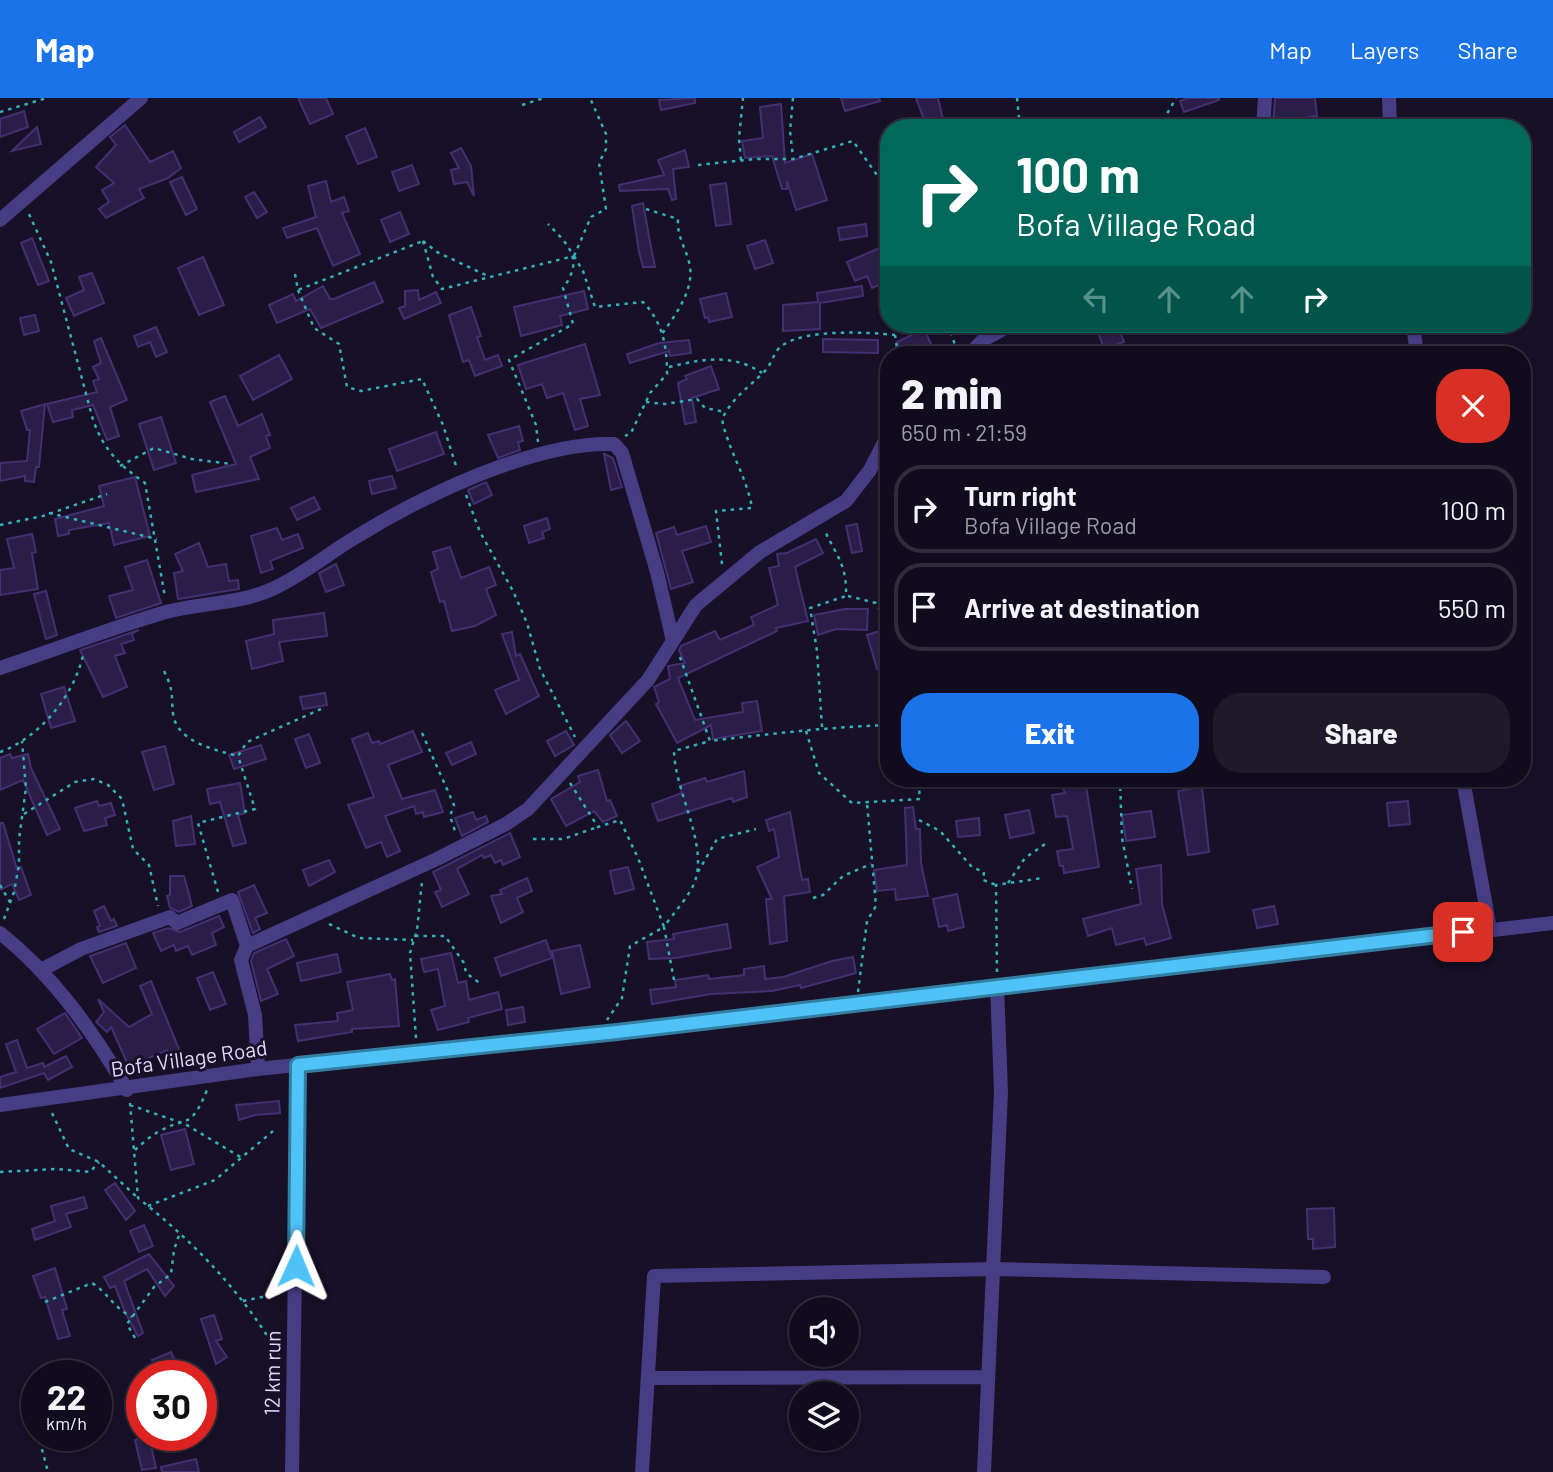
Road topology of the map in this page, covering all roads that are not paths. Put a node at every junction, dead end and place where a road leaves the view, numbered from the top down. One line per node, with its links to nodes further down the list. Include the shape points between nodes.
1 (141, 98): 6 (street)
2 (1265, 98): 4 (street)
3 (1389, 98): 5 (street)
4 (1264, 119)
5 (1390, 119)
6 (0, 220)
7 (996, 333): 8 (street)
8 (977, 346)
9 (880, 448): 10 (street, via 852,494 820,519 760,552 722,582 696,605)
10 (673, 641): 11 (street, via 622,453 606,443 540,455 461,483 382,522 268,591 167,612); 16 (street, via 648,680 528,809 461,847)
11 (0, 668)
12 (1464, 787): 14 (street)
13 (1553, 923): 14 (street, Bofa Village Road)
14 (1490, 929): 18 (street, Bofa Village Road)
15 (0, 930): 17 (street)
16 (247, 946): 17 (street, via 232,900 177,923 170,917 80,949); 20 (street, via 241,960 255,1015)
17 (43, 970): 21 (street, via 104,1050)
18 (998, 986): 19 (street, Bofa Village Road); 23 (street, via 1001,1092)
19 (298, 1065): 20 (street, Bofa Village Road); 27 (street, 12 km run)
20 (258, 1069): 21 (street, Bofa Village Road)
21 (127, 1090): 22 (street, Bofa Village Road)
22 (0, 1105)
23 (994, 1269): 24 (street); 25 (street); 26 (street, via 654,1276)
24 (1324, 1277)
25 (988, 1377): 26 (street); 29 (street)
26 (648, 1378): 28 (street)
27 (292, 1472)
28 (642, 1472)
29 (984, 1472)

